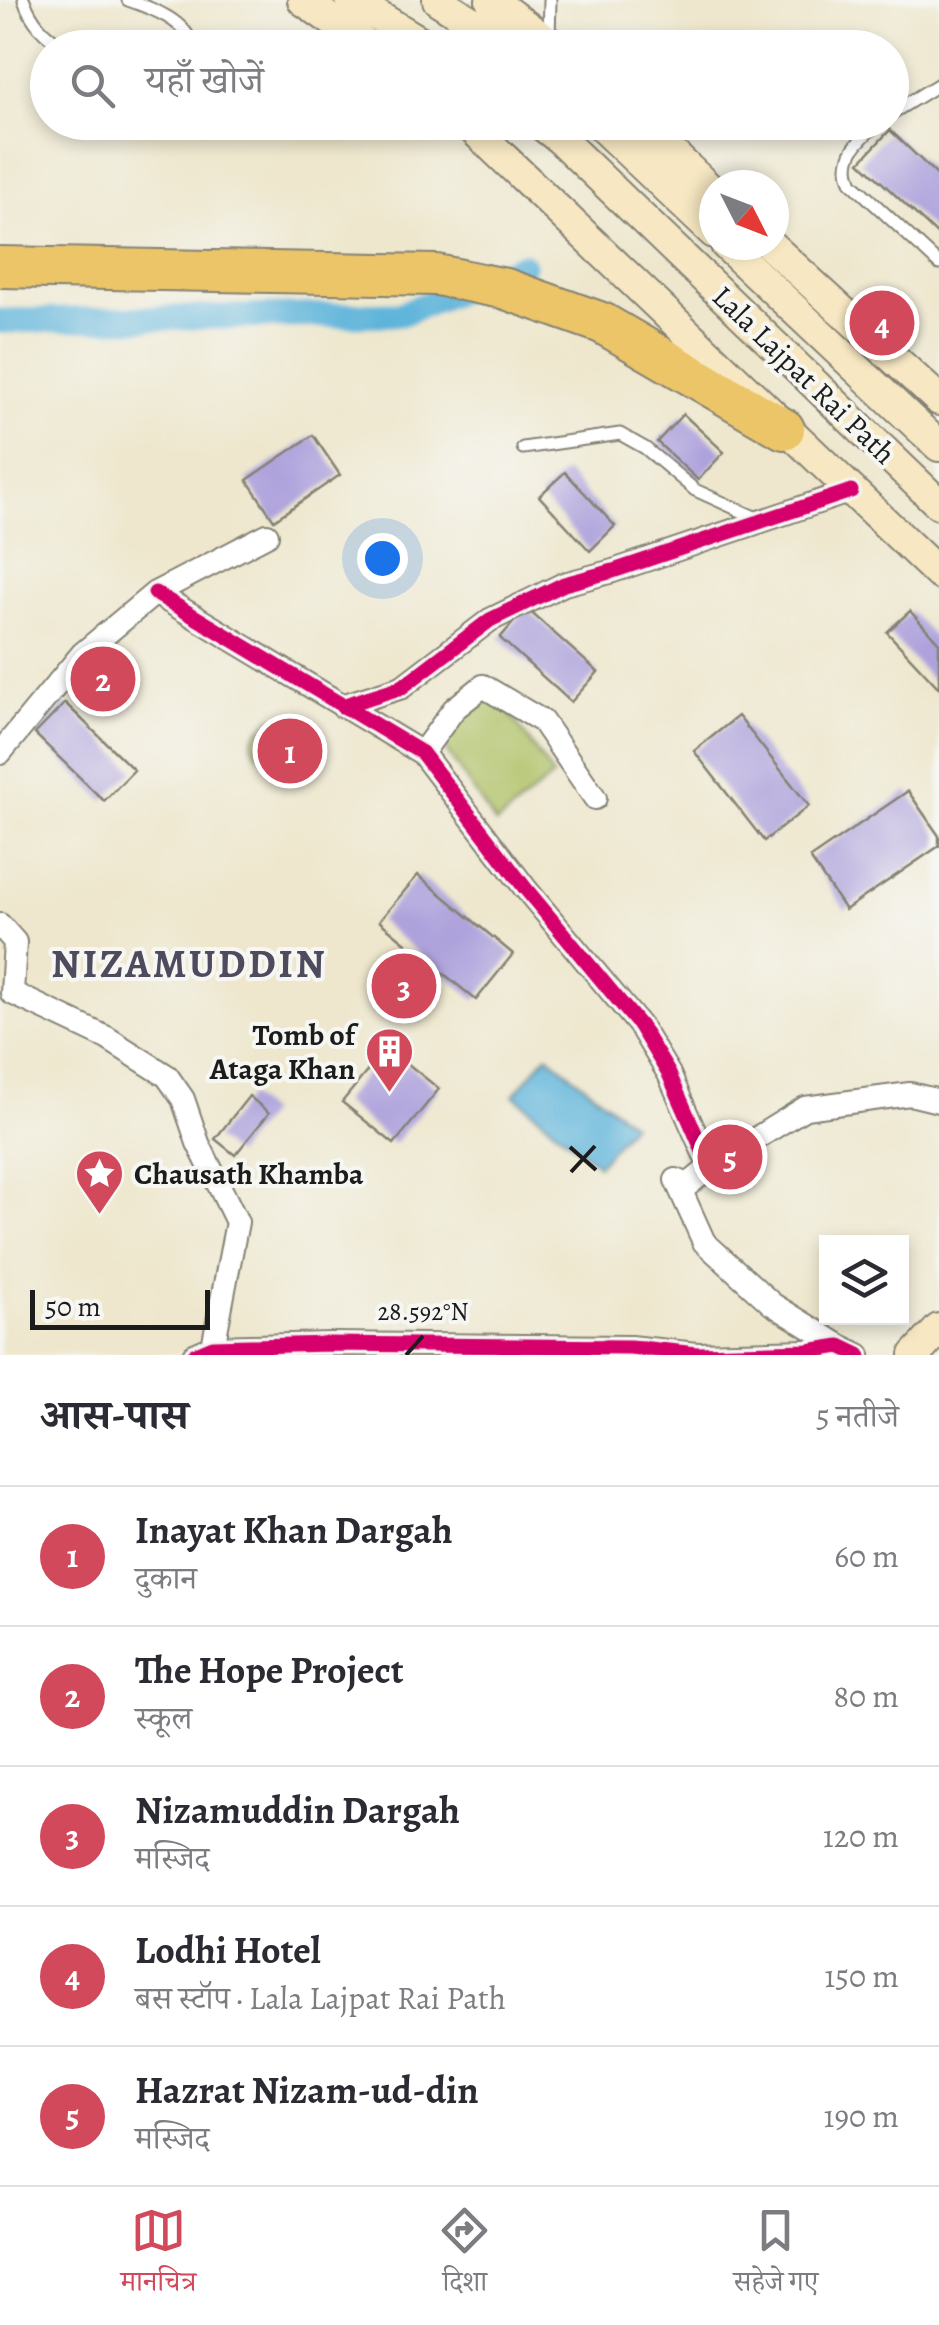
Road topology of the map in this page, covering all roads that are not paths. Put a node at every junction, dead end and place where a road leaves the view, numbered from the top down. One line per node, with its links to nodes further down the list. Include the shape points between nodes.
1 (24, 0): 8 (lane)
2 (128, 0): 9 (lane)
3 (303, 0): 10 (main road)
4 (351, 0): 11 (main road)
5 (438, 0): 12 (main road)
6 (490, 0): 13 (main road)
7 (550, 0): 14 (lane)
8 (44, 30)
9 (184, 30)
10 (345, 30)
11 (401, 30)
12 (486, 30)
13 (531, 30)
14 (551, 30)
15 (939, 84): 16 (lane)
16 (909, 102)
17 (484, 140): 29 (main road)
18 (561, 140): 33 (main road, Lala Lajpat Rai Path)
19 (616, 140): 23 (main road)
20 (658, 140): 22 (main road)
21 (859, 140): 26 (lane, via 847,172 852,184)
22 (699, 179)
23 (699, 219)
24 (742, 260): 30 (main road, Lala Lajpat Rai Path)
25 (786, 260): 28 (main road)
26 (939, 264)
27 (0, 267): 29 (highway, via 436,275 506,289 602,323)
28 (939, 400)
29 (784, 429): 32 (main road)
30 (939, 446)
31 (523, 448): 34 (lane, via 620,434 695,490)
32 (851, 492): 34 (street); 36 (main road)
33 (939, 504)
34 (763, 521): 38 (street, via 564,584 490,620 402,687)
35 (266, 535): 37 (street)
36 (939, 574)
37 (155, 593): 38 (street); 39 (street, via 82,654)
38 (342, 706): 40 (street)
39 (0, 753)
40 (422, 753): 41 (street, via 482,686 542,722); 44 (street, via 640,1026)
41 (595, 798)
42 (0, 924): 46 (street, via 15,942 12,993 107,1038 167,1076 183,1099 238,1222)
43 (939, 1102): 44 (street, via 910,1094 805,1108)
44 (710, 1167): 47 (street, via 688,1185 676,1180 704,1242 772,1304)
45 (939, 1329): 48 (main road)
46 (204, 1351): 47 (street, via 330,1344 630,1347 697,1354)
47 (849, 1351)
48 (916, 1355)

